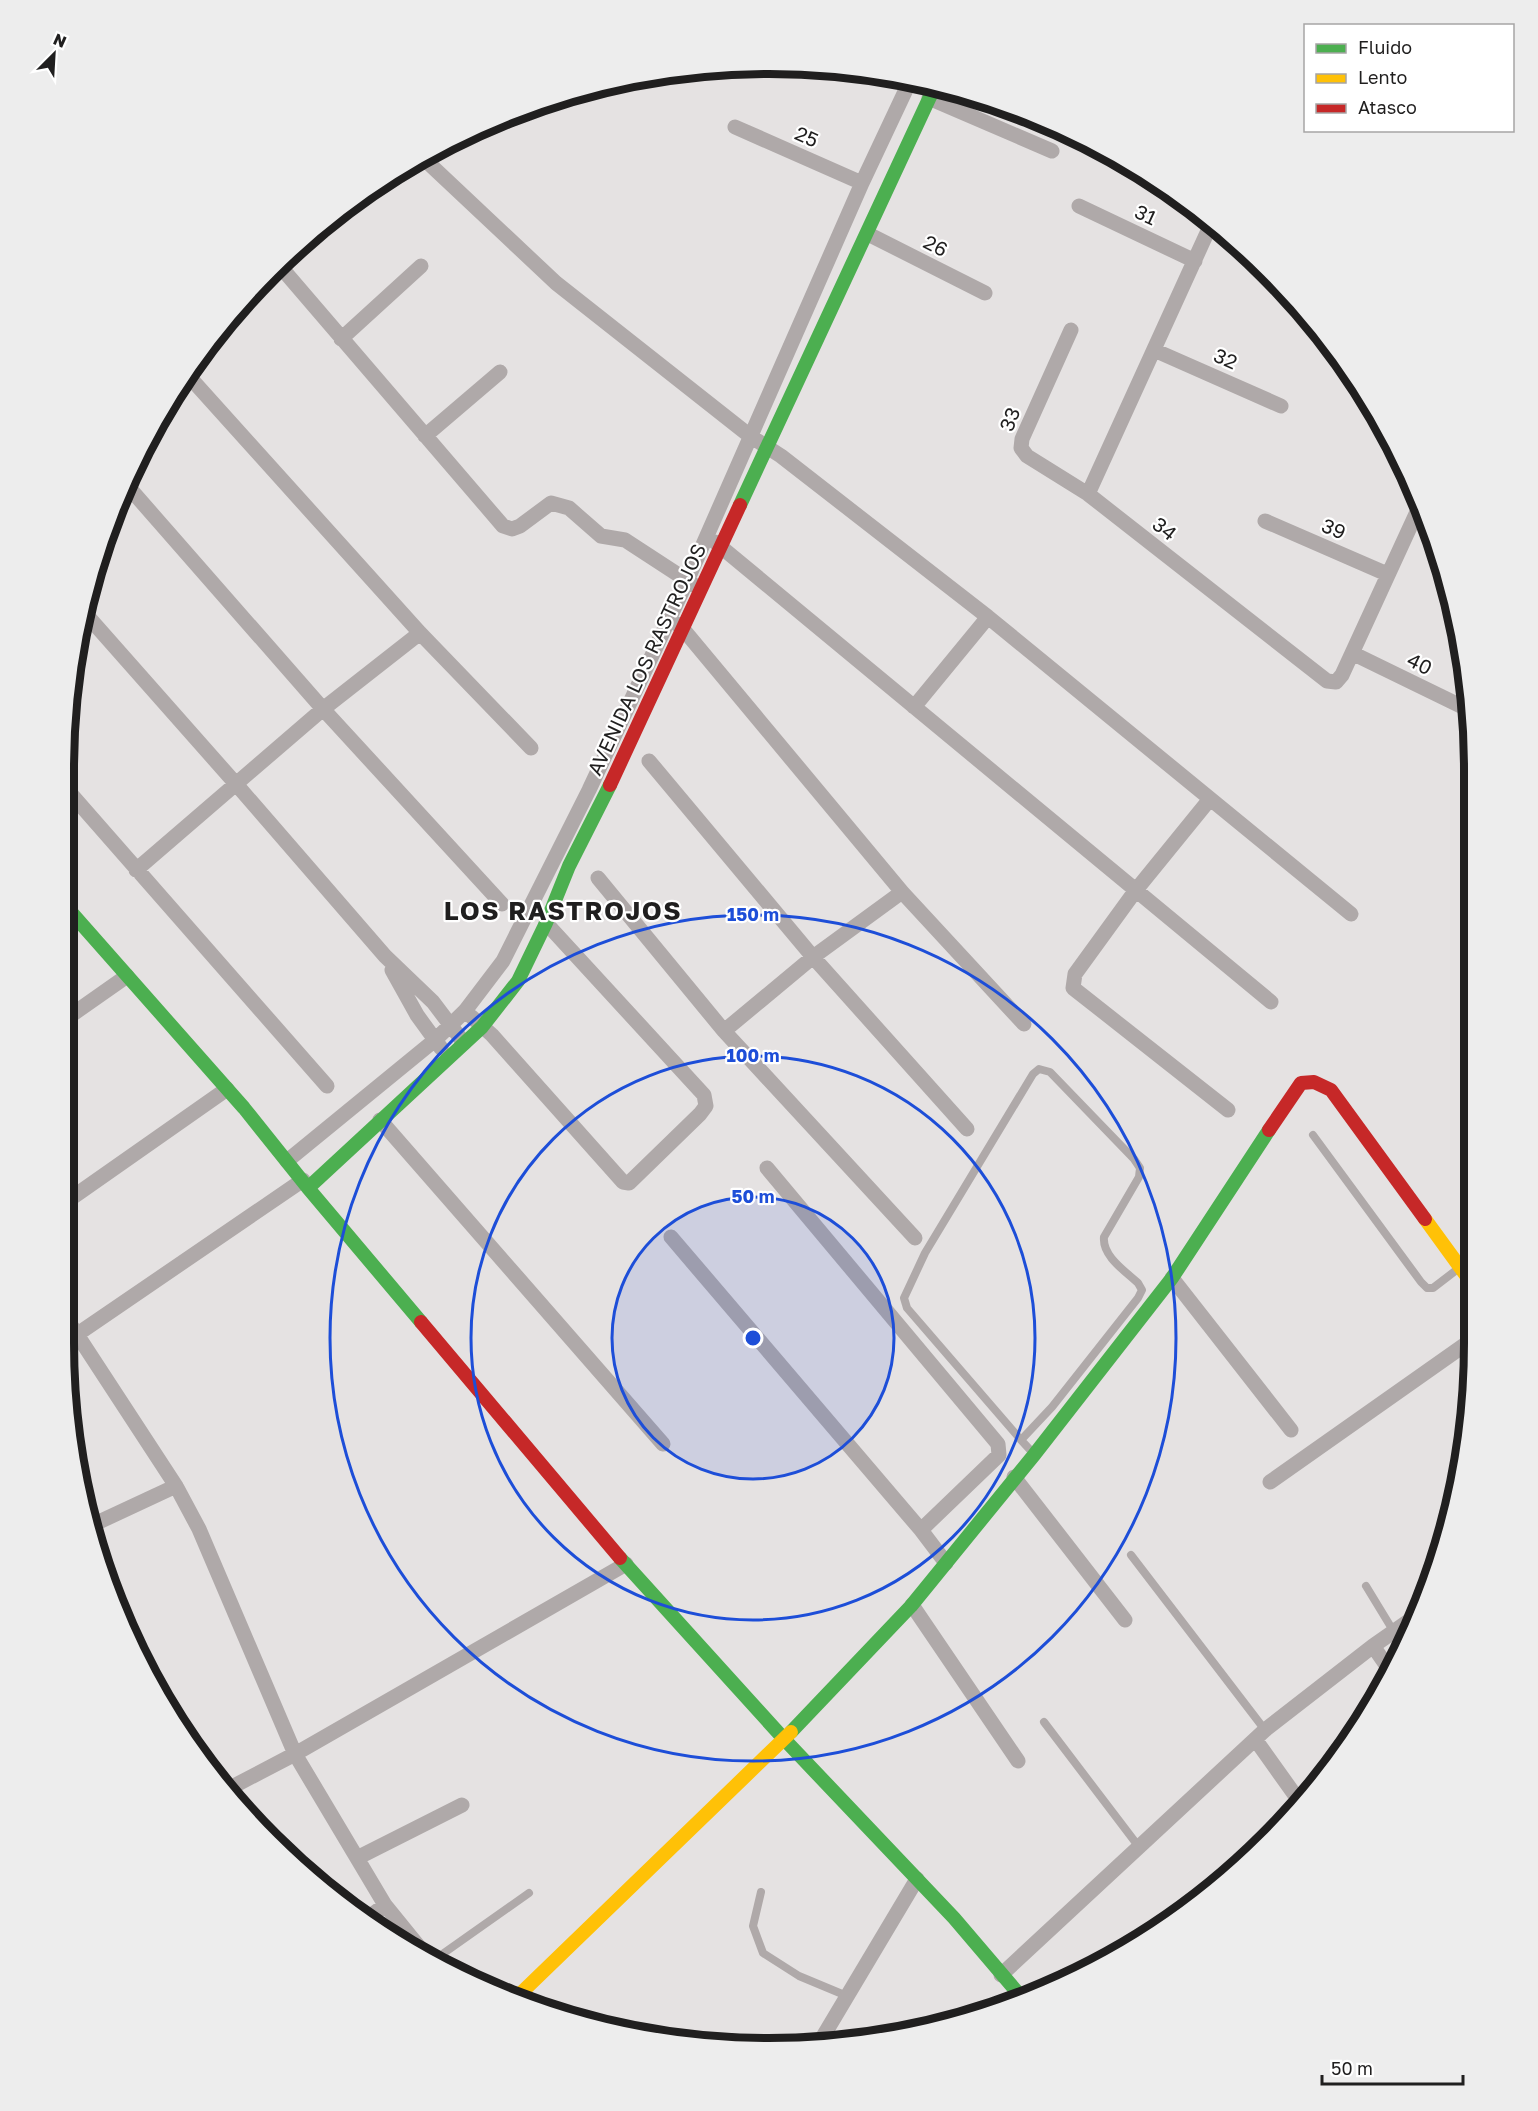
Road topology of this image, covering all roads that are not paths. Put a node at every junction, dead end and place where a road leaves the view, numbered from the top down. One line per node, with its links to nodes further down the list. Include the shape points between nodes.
1 (907, 87): 7 (street, AVENIDA LOS RASTROJOS)
2 (932, 93): 10 (street, AVENIDA LOS RASTROJOS)
3 (936, 94): 5 (street)
4 (735, 127): 7 (street, 25)
5 (1052, 151)
6 (428, 163): 22 (street, via 556,283)
7 (862, 183): 22 (street, AVENIDA LOS RASTROJOS)
8 (1079, 206): 11 (street, 31)
9 (1208, 230): 11 (street)
10 (868, 234): 14 (street, 26); 23 (street, AVENIDA LOS RASTROJOS)
11 (1195, 261): 17 (street)
12 (422, 266): 16 (street)
13 (284, 271): 16 (street)
14 (985, 293)
15 (1071, 330): 25 (street, 33, via 1021,448 1027,456)
16 (341, 339): 21 (street)
17 (1154, 350): 20 (street, 32); 25 (street)
18 (500, 372): 21 (street)
19 (193, 381): 37 (street)
20 (1281, 406)
21 (425, 436): 31 (street, via 503,526 520,526 550,503 560,504 602,536 625,540)
22 (750, 436): 23 (street); 28 (street, AVENIDA LOS RASTROJOS)
23 (767, 449): 29 (street, AVENIDA LOS RASTROJOS); 33 (street)
24 (132, 491): 41 (street)
25 (1088, 494): 38 (street, 34, via 1327,681 1336,682)
26 (1416, 514): 30 (street)
27 (1265, 521): 30 (street, 39)
28 (708, 536): 29 (street); 31 (street, AVENIDA LOS RASTROJOS)
29 (721, 547): 32 (street, AVENIDA LOS RASTROJOS); 40 (street)
30 (1387, 574): 38 (street)
31 (687, 581): 32 (street); 35 (street, AVENIDA LOS RASTROJOS)
32 (702, 590): 36 (street, AVENIDA LOS RASTROJOS)
33 (988, 617): 40 (street); 46 (street)
34 (90, 619): 44 (street)
35 (669, 619): 36 (street); 59 (street, AVENIDA LOS RASTROJOS, via 503,961)
36 (683, 629): 50 (street); 54 (street, AVENIDA LOS RASTROJOS, via 569,866)
37 (420, 633): 41 (street); 42 (street)
38 (1353, 654): 39 (street, 40)
39 (1461, 706)
40 (914, 707): 49 (street)
41 (323, 709): 44 (street); 51 (street)
42 (531, 748)
43 (649, 761): 56 (street)
44 (236, 784): 47 (street); 55 (street)
45 (74, 798): 47 (street)
46 (1210, 799): 49 (street); 52 (street)
47 (136, 870): 68 (street)
48 (598, 878): 64 (street)
49 (1136, 890): 58 (street); 70 (street, via 1075,974 1073,988)
50 (902, 892): 56 (street); 61 (street)
51 (502, 904)
52 (1351, 914)
53 (74, 915): 57 (street)
54 (546, 923): 63 (street, AVENIDA LOS RASTROJOS, via 518,981); 63 (street, via 704,1095 706,1106 629,1183 623,1182)
55 (385, 956): 62 (street, via 433,1002); 65 (street, via 411,1006)
56 (813, 957): 64 (street); 72 (street)
57 (127, 976): 60 (street); 69 (street)
58 (1271, 1002)
59 (465, 1011): 62 (street, AVENIDA LOS RASTROJOS); 63 (street)
60 (74, 1013)
61 (1024, 1024)
62 (450, 1026): 65 (street, AVENIDA LOS RASTROJOS); 66 (street)
63 (482, 1027): 66 (street, AVENIDA LOS RASTROJOS)
64 (724, 1031): 79 (street)
65 (435, 1040): 67 (street); 74 (street, AVENIDA LOS RASTROJOS)
66 (464, 1043): 67 (street, AVENIDA LOS RASTROJOS)
67 (448, 1058): 71 (street, AVENIDA LOS RASTROJOS)
68 (327, 1086)
69 (227, 1089): 74 (street); 77 (street)
70 (1228, 1110)
71 (380, 1120): 76 (street, AVENIDA LOS RASTROJOS); 89 (street)
72 (967, 1129)
73 (1313, 1135): 80 (lane, via 1421,1282 1433,1288)
74 (287, 1161): 76 (street)
75 (767, 1168): 95 (street, via 998,1444 999,1455)
76 (306, 1184): 84 (street); 98 (street)
77 (74, 1196)
78 (671, 1237): 95 (street)
79 (915, 1238)
80 (1460, 1267): 81 (street); 82 (street, via 1331,1090 1307,1081 1301,1083 1263,1138)
81 (1464, 1273)
82 (1172, 1278): 87 (street); 90 (street)
83 (74, 1330): 84 (street)
84 (77, 1334): 85 (street); 93 (street)
85 (74, 1336)
86 (1464, 1345): 92 (street)
87 (1291, 1430)
88 (1021, 1440): 88 (lane, via 907,1308 904,1298 925,1253 1039,1069 1050,1072 1140,1168 1140,1177 1103,1244 1142,1290 1052,1407); 90 (lane)
89 (663, 1444)
90 (1034, 1455): 91 (street)
91 (1014, 1477): 97 (street); 101 (street)
92 (1270, 1482)
93 (176, 1486): 94 (street); 109 (street, via 199,1529)
94 (97, 1523)
95 (921, 1530): 97 (street)
96 (1131, 1555): 107 (lane)
97 (946, 1563): 100 (street)
98 (626, 1564): 108 (street); 109 (street)
99 (1366, 1586): 103 (lane)
100 (912, 1605): 108 (street); 110 (street)
101 (1125, 1620)
102 (1405, 1624): 103 (street)
103 (1394, 1632): 104 (street)
104 (1374, 1646): 105 (street); 107 (street)
105 (1386, 1664)
106 (1044, 1722): 114 (lane)
107 (1260, 1735): 112 (street); 114 (street)
108 (784, 1739): 116 (street); 124 (street)
109 (295, 1754): 111 (street); 115 (street)
110 (1018, 1761)
111 (234, 1786)
112 (1296, 1796)
113 (462, 1805): 115 (street)
114 (1138, 1847): 123 (street)
115 (357, 1858): 119 (street)
116 (917, 1879): 123 (street); 126 (street)
117 (761, 1892): 126 (lane, via 753,1926 763,1953 799,1976)
118 (529, 1893): 122 (lane)
119 (385, 1905): 120 (street); 121 (street)
120 (374, 1913)
121 (412, 1938)
122 (441, 1955)
123 (1001, 1975): 125 (street)
124 (522, 1992)
125 (1017, 1992)
126 (847, 1996): 127 (street)
127 (824, 2035)

